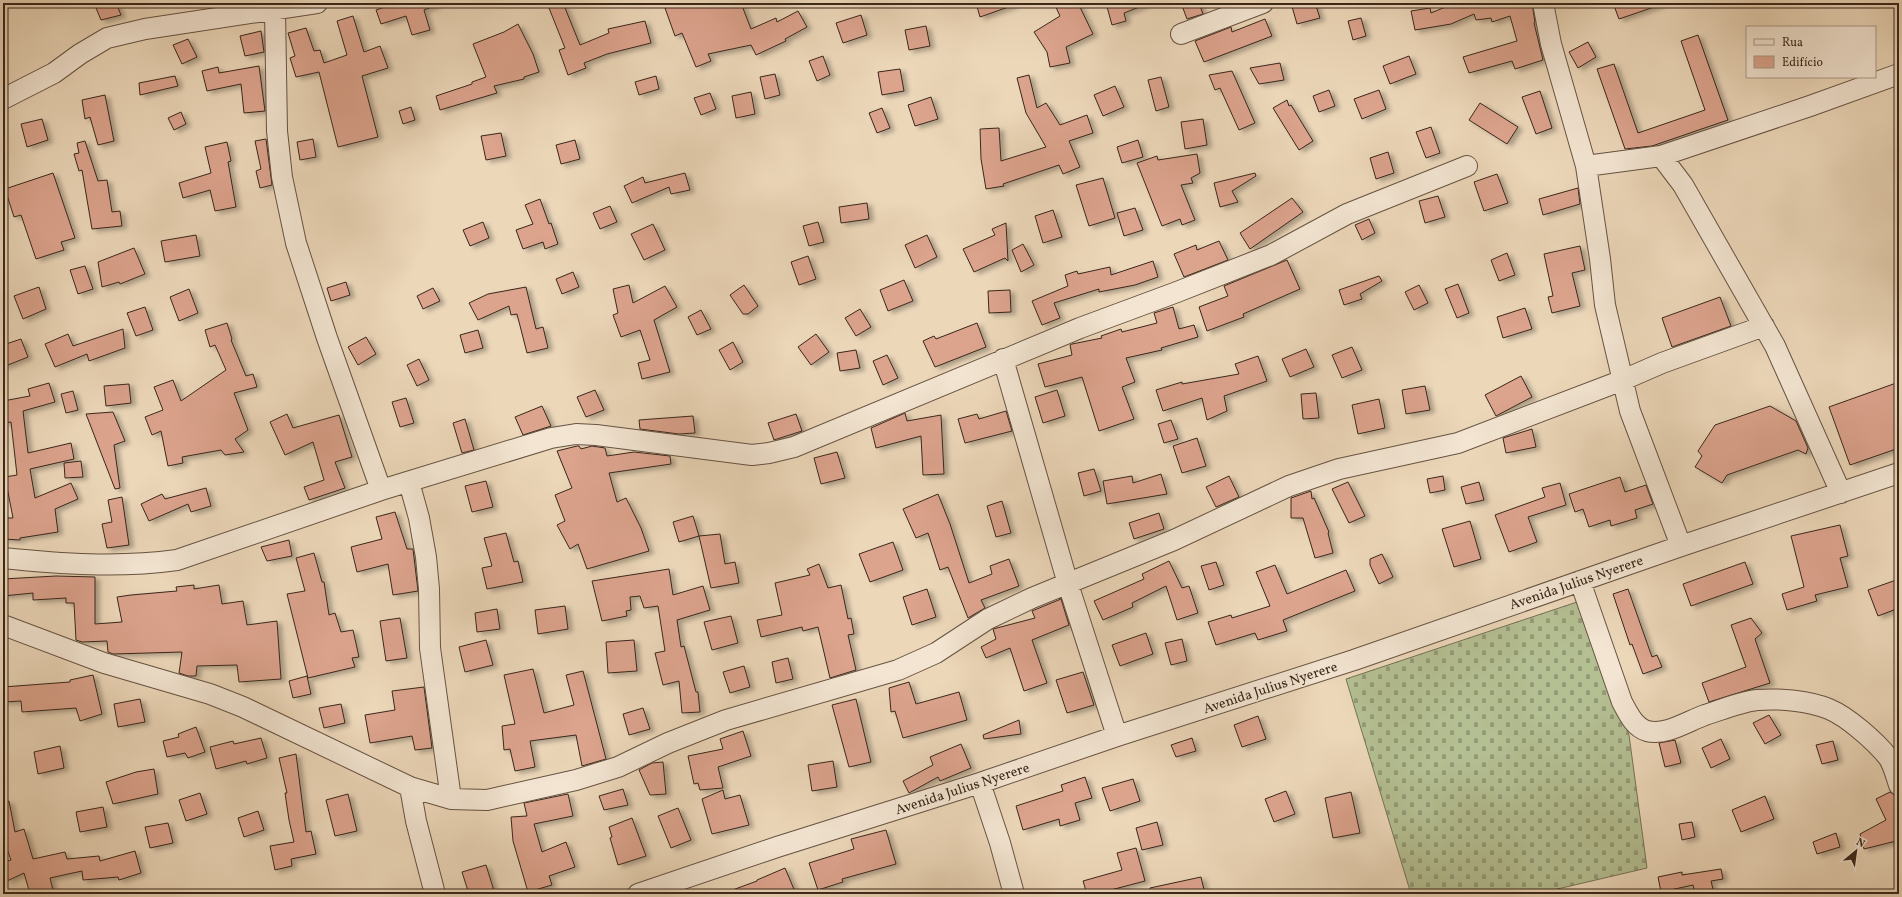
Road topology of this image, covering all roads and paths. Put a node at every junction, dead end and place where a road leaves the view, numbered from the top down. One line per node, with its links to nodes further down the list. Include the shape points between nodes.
1 (317, 3): 4 (street)
2 (1263, 3): 5 (street)
3 (1543, 3): 10 (street, via 1551,44)
4 (275, 10): 7 (street, via 145,29 107,38 54,73); 16 (street, via 276,131 282,177 296,243)
5 (1181, 34)
6 (1899, 74): 8 (street)
7 (3, 98)
8 (1661, 156): 10 (street); 11 (street, via 1683,186)
9 (1467, 166): 12 (street, via 1346,214 1257,261)
10 (1586, 166): 13 (street, via 1605,305)
11 (1764, 326): 13 (street); 17 (street)
12 (1003, 359): 15 (street, via 844,427 794,447 769,453 752,455 576,434 551,438); 21 (street)
13 (1623, 380): 18 (street, via 1630,411); 21 (street, via 1458,443 1340,468 1289,486 1174,540)
14 (1899, 473): 17 (street, Avenida Julius Nyerere)
15 (409, 482): 16 (street); 27 (street, via 426,557 430,648)
16 (381, 490): 19 (street, via 177,560 106,565)
17 (1841, 493): 18 (street, Avenida Julius Nyerere)
18 (1681, 546): 20 (street, Avenida Julius Nyerere)
19 (3, 558)
20 (1580, 581): 23 (street, Avenida Julius Nyerere, via 1354,660); 25 (street, via 1622,702 1639,727 1649,731 1667,730 1757,700 1809,704 1830,710 1867,736 1889,758)
21 (1068, 584): 23 (street); 27 (street, via 988,619 936,653 898,670 726,720 618,766 576,780 487,800)
22 (3, 625): 26 (street, via 104,662 210,694 243,707)
23 (1117, 736): 24 (street, Avenida Julius Nyerere)
24 (980, 783): 29 (street, Avenida Julius Nyerere); 30 (street)
25 (1899, 785)
26 (410, 787): 27 (street); 28 (street)
27 (451, 799)
28 (435, 894)
29 (638, 894)
30 (1014, 894)

